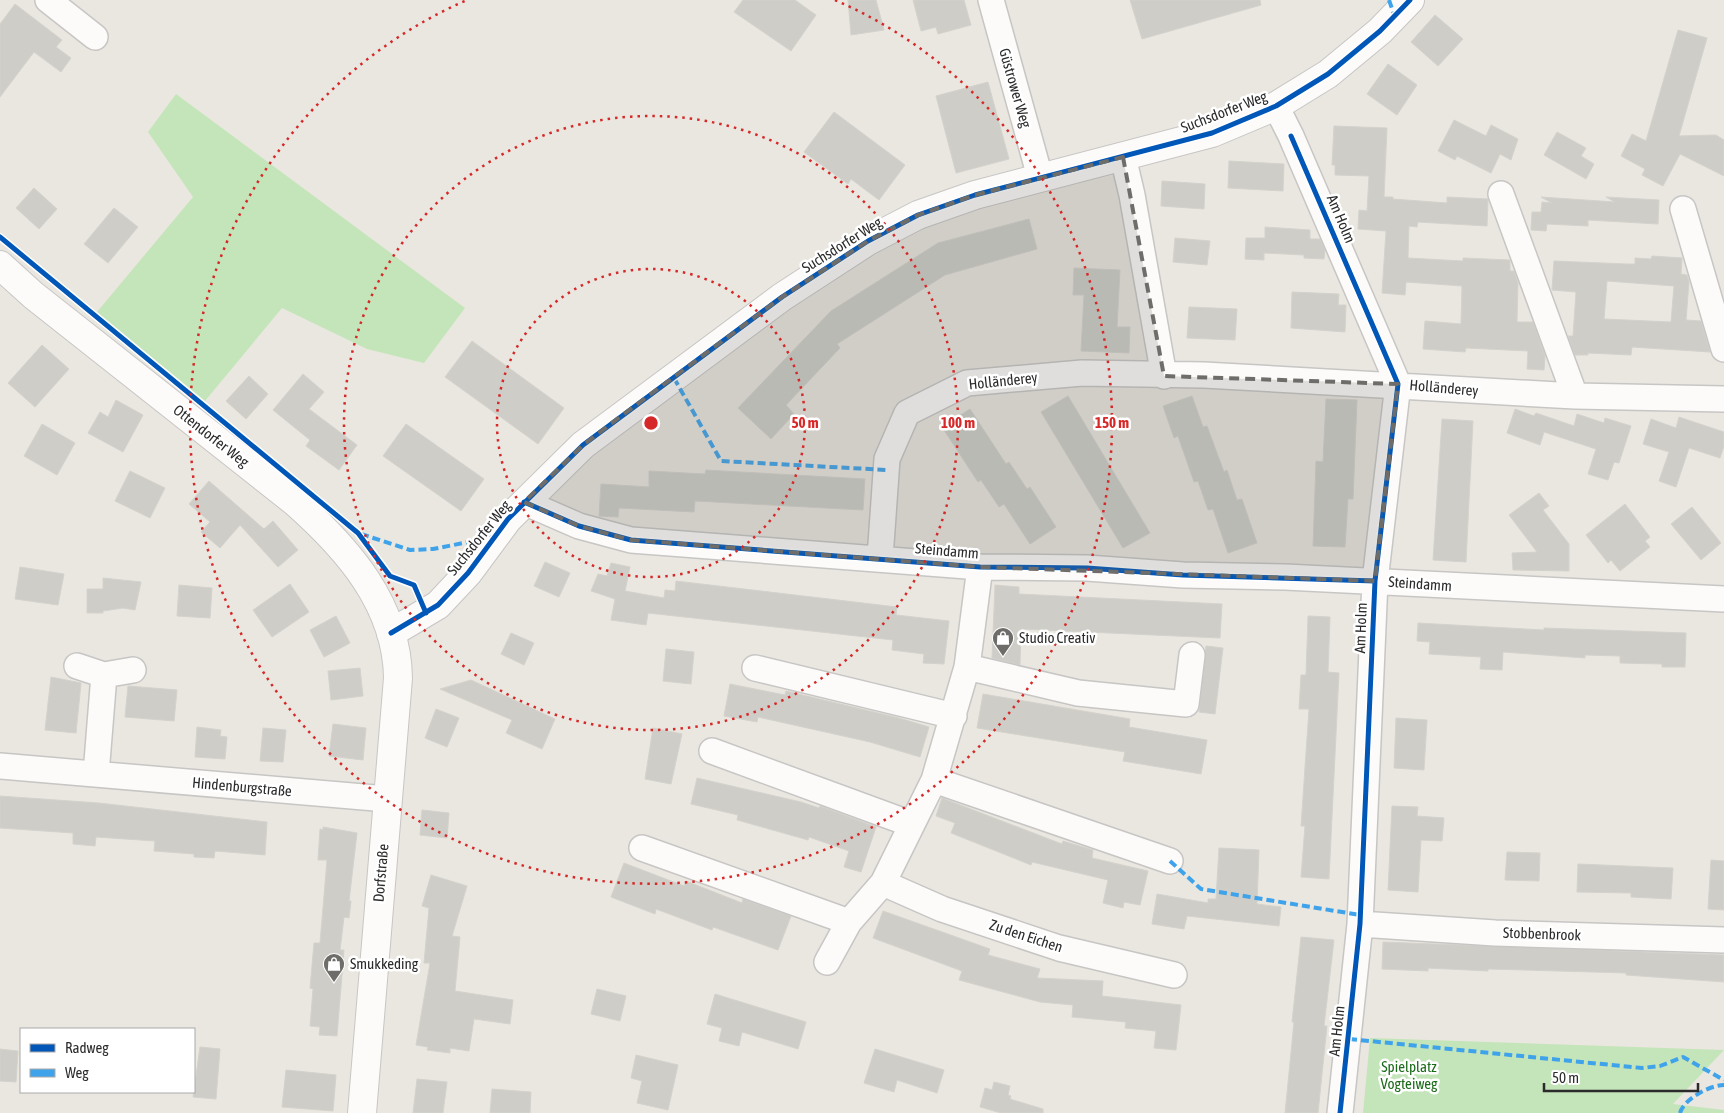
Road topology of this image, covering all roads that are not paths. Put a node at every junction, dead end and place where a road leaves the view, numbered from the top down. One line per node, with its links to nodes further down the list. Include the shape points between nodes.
1 (48, 0): 4 (street)
2 (990, 0): 7 (street, Güstrower Weg)
3 (1410, 0): 5 (street, Suchsdorfer Weg, via 1380,32 1328,74)
4 (95, 37)
5 (1276, 106): 6 (street, Suchsdorfer Weg, via 1212,133); 13 (street, Am Holm)
6 (1123, 157): 7 (street, Suchsdorfer Weg); 12 (street)
7 (1040, 177): 16 (street, Suchsdorfer Weg, via 918,215 868,241 782,297 583,445)
8 (1501, 194): 14 (street)
9 (1683, 209): 11 (street)
10 (0, 265): 21 (street, Ottendorfer Weg, via 330,533 365,577)
11 (1724, 350)
12 (1164, 376): 13 (street, Holländerey); 17 (street, Holländerey, via 1082,373 967,383 907,413 888,459)
13 (1398, 384): 14 (street, Holländerey); 19 (street, Am Holm)
14 (1575, 396): 15 (street, Holländerey)
15 (1724, 399)
16 (524, 502): 17 (street, Steindamm, via 579,526 631,540); 21 (street, Suchsdorfer Weg, via 468,573 438,605)
17 (880, 558): 18 (street, Steindamm)
18 (980, 567): 19 (street, Steindamm, via 1087,568 1183,575); 24 (street)
19 (1375, 581): 20 (street, Steindamm); 39 (street, Am Holm)
20 (1724, 599)
21 (391, 633): 33 (street, Dorfstraße, via 398,678)
22 (1192, 655): 24 (street, via 1186,704 1078,693)
23 (77, 666): 27 (street)
24 (967, 667): 28 (street)
25 (755, 668): 28 (street)
26 (133, 670): 27 (street)
27 (104, 675): 31 (street)
28 (954, 716): 32 (street)
29 (712, 751): 34 (street)
30 (0, 766): 31 (street, Hindenburgstraße)
31 (96, 774): 33 (street, Hindenburgstraße)
32 (934, 780): 34 (street); 36 (street)
33 (387, 799): 43 (street, Dorfstraße)
34 (912, 824): 37 (street)
35 (642, 848): 38 (street)
36 (1170, 861)
37 (883, 883): 38 (street); 42 (street, Zu den Eichen, via 942,909 1059,948)
38 (849, 922): 41 (street)
39 (1360, 924): 40 (street, Stobbenbrook, via 1495,933); 44 (street, Am Holm)
40 (1724, 940)
41 (827, 962)
42 (1174, 975)
43 (362, 1113)
44 (1340, 1113)

